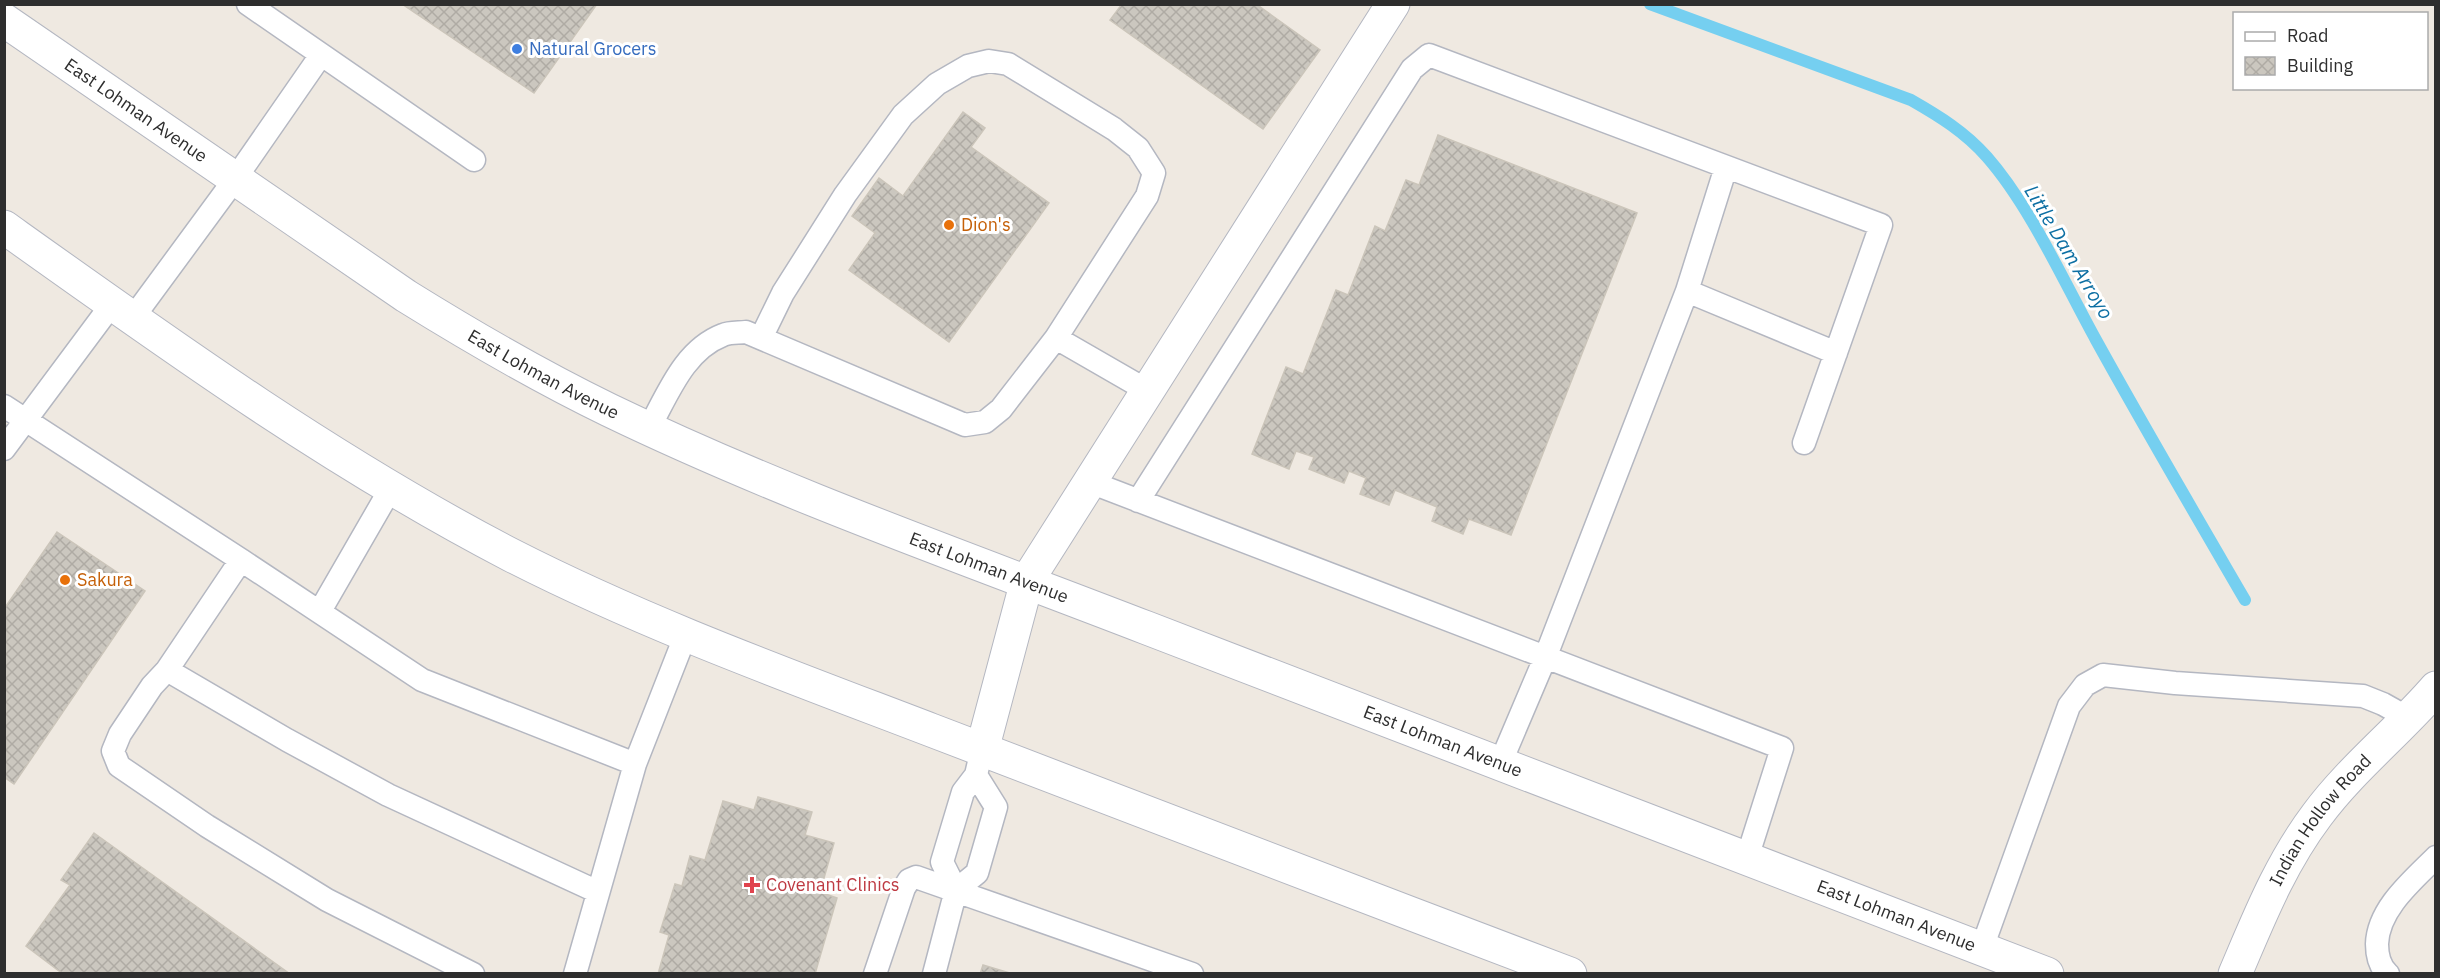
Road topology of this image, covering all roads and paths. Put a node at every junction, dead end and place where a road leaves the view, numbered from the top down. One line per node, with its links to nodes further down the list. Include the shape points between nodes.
1 (1393, 4): 14 (main road)
2 (257, 7): 4 (lane)
3 (4, 20): 7 (main road, East Lohman Avenue)
4 (321, 55): 5 (lane); 7 (lane)
5 (474, 160)
6 (1726, 167): 9 (lane); 13 (lane, via 1881,225); 22 (lane, via 1429,55 1412,69)
7 (235, 179): 10 (lane); 17 (main road, East Lohman Avenue, via 473,337)
8 (4, 227): 10 (main road)
9 (1687, 291): 13 (lane); 27 (lane)
10 (122, 311): 16 (lane); 21 (main road, via 253,402)
11 (761, 338): 12 (lane, via 965,425 985,422 1001,409); 12 (lane, via 783,293 845,195 903,116 937,84 968,66 989,61 1008,64 1114,129 1138,148 1154,173 1147,196); 17 (lane, via 746,332 724,334 703,345 688,359)
12 (1056, 338): 14 (lane)
13 (1836, 353): 18 (lane)
14 (1148, 391): 20 (main road)
15 (4, 406): 16 (lane)
16 (27, 421): 19 (lane); 23 (lane)
17 (649, 428): 24 (main road, East Lohman Avenue, via 795,491)
18 (1804, 443)
19 (4, 449)
20 (1090, 483): 22 (lane); 24 (main road)
21 (391, 488): 25 (lane); 26 (main road, via 512,555)
22 (1138, 501): 27 (lane)
23 (241, 560): 25 (lane); 28 (lane)
24 (1027, 581): 31 (main road); 33 (main road, East Lohman Avenue)
25 (320, 611): 32 (lane, via 422,680)
26 (686, 634): 31 (main road); 32 (lane)
27 (1545, 658): 33 (lane); 35 (lane, via 1782,748)
28 (167, 670): 37 (lane, via 388,795); 40 (lane, via 120,734 113,751 119,766 327,900)
29 (2436, 688): 30 (main road, Indian Hollow Road)
30 (2408, 718): 38 (lane, via 2363,696 2103,675 2085,685 2070,706); 46 (main road, Indian Hollow Road, via 2338,791 2300,838 2273,886)
31 (979, 763): 36 (lane, via 963,792 942,862); 36 (lane, via 996,807 977,873); 44 (main road)
32 (635, 764): 37 (lane)
33 (1500, 764): 35 (main road, East Lohman Avenue)
34 (2436, 856): 47 (lane, via 2397,897 2378,929 2377,957)
35 (1747, 858): 38 (main road, East Lohman Avenue)
36 (956, 890): 39 (lane); 42 (lane, via 916,877 909,880); 43 (lane)
37 (598, 892): 41 (lane)
38 (1982, 948): 45 (main road, East Lohman Avenue)
39 (1186, 972)
40 (473, 974)
41 (575, 974)
42 (875, 974)
43 (934, 974)
44 (1570, 974)
45 (2048, 974)
46 (2235, 974)
47 (2388, 974)

